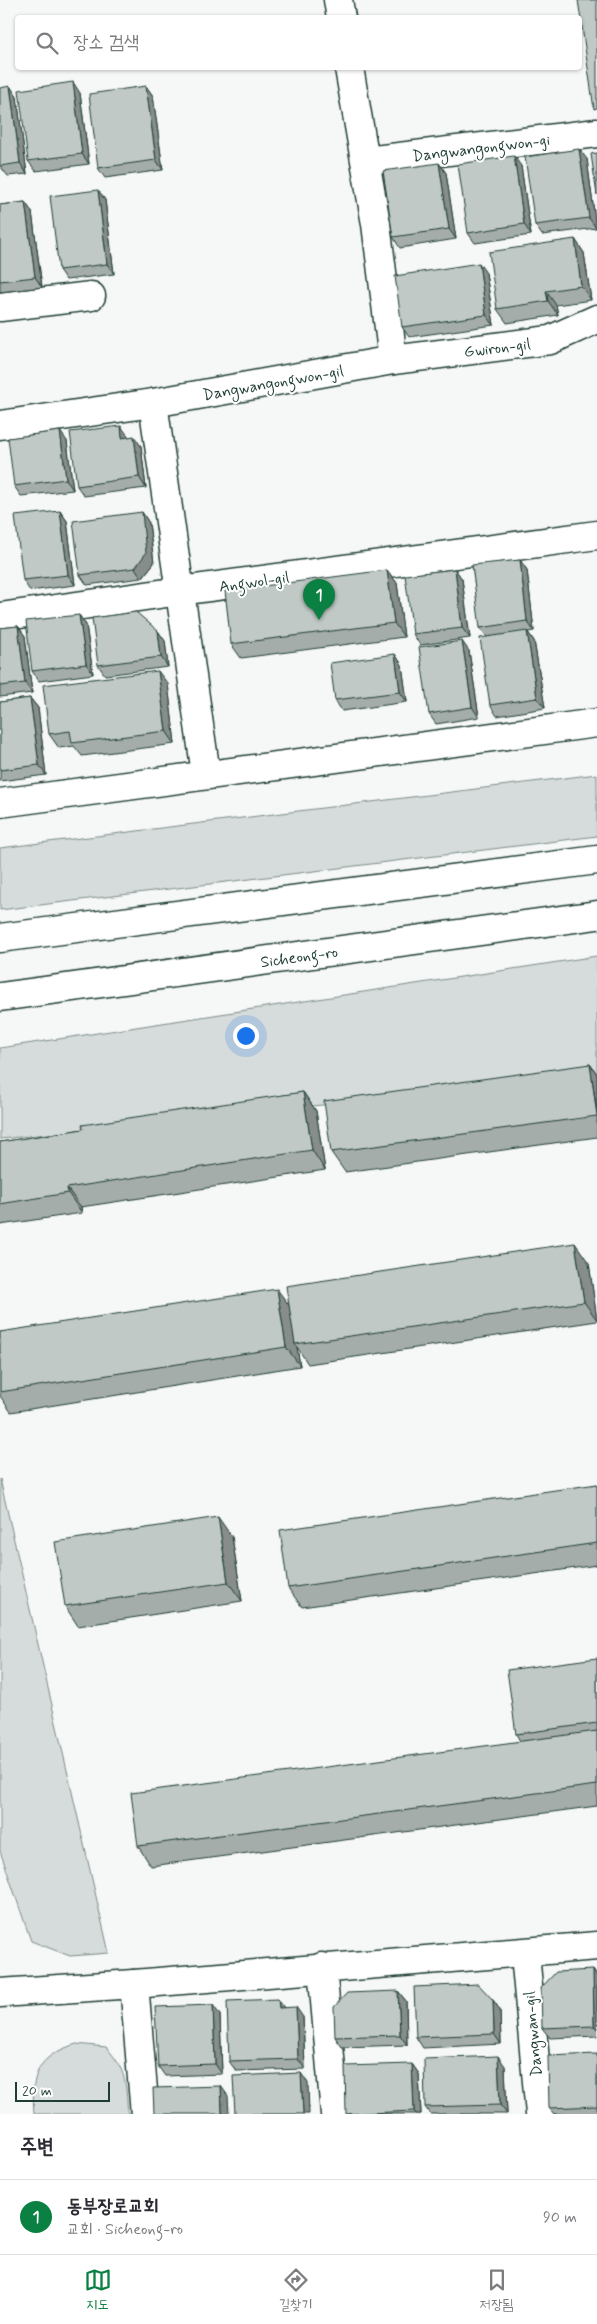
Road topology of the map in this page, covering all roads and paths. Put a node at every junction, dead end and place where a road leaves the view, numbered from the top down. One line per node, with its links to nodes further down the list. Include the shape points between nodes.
1 (338, 0): 2 (street)
2 (340, 15)
3 (350, 70): 5 (street)
4 (597, 133): 5 (street, Dangwangongwon-gi)
5 (366, 161): 9 (street)
6 (91, 296): 7 (street)
7 (0, 307)
8 (597, 319): 9 (street, Gwiron-gil, via 550,340)
9 (393, 360): 10 (street, Dangwangongwon-gil)
10 (153, 403): 11 (street); 13 (street)
11 (0, 425)
12 (597, 535): 13 (street, Angwol-gil)
13 (180, 590): 14 (street, Angwol-gil); 16 (street)
14 (0, 617)
15 (597, 722): 16 (street)
16 (206, 774): 17 (street)
17 (0, 804)
18 (597, 860): 20 (street)
19 (597, 915): 21 (street, Sicheong-ro)
20 (0, 938)
21 (0, 998)
22 (597, 1946): 23 (street)
23 (525, 1954): 24 (street); 29 (street, Dangwan-gil)
24 (322, 1967): 25 (street); 28 (street)
25 (134, 1984): 26 (street); 27 (street)
26 (0, 1992)
27 (145, 2114)
28 (335, 2114)
29 (540, 2114)

